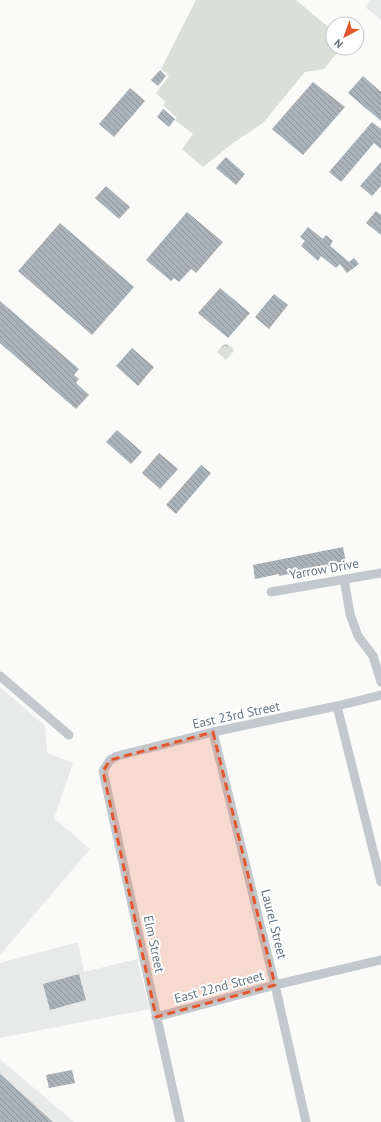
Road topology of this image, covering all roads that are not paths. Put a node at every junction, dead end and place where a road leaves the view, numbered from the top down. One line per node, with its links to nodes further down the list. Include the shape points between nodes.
1 (381, 573): 2 (street, Yarrow Drive)
2 (344, 579): 3 (street, Yarrow Drive); 5 (street, via 355,629 373,656)
3 (271, 592)
4 (0, 676): 9 (street)
5 (381, 682)
6 (381, 695): 7 (street, East 23rd Street)
7 (337, 706): 8 (street, East 23rd Street); 11 (street)
8 (213, 732): 10 (street, East 23rd Street, via 117,756 110,760); 13 (street, Laurel Street)
9 (69, 735)
10 (103, 771): 14 (street, Elm Street)
11 (381, 882)
12 (381, 960): 13 (street, East 22nd Street)
13 (275, 985): 14 (street, East 22nd Street); 16 (street, Laurel Street)
14 (156, 1017): 15 (street, Elm Street)
15 (180, 1122)
16 (306, 1122)

